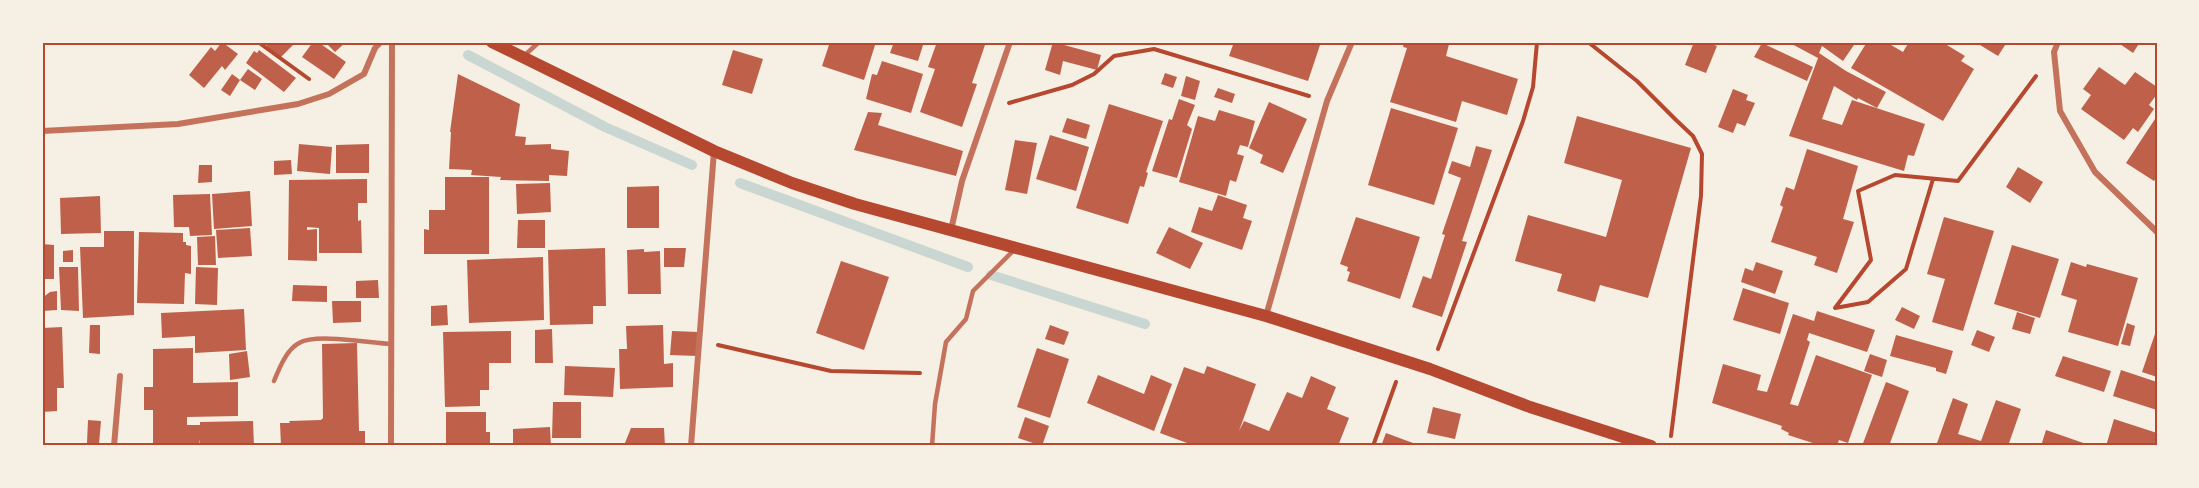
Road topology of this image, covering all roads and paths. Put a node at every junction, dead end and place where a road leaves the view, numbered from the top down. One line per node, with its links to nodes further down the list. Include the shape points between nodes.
1 (258, 42): 13 (path)
2 (381, 42): 13 (street, via 364,74)
3 (392, 42): 24 (street)
4 (492, 42): 12 (main road)
5 (539, 42): 12 (lane)
6 (1010, 42): 15 (street)
7 (1352, 42): 14 (street)
8 (1537, 42): 26 (path, via 1533,87 1523,120)
9 (1588, 42): 36 (path, via 1661,104 1693,136 1702,154 1701,196)
10 (2058, 42): 11 (street)
11 (2054, 52): 18 (path, via 1958,181); 20 (street, via 2060,111 2076,142 2095,172)
12 (522, 58): 17 (main road)
13 (329, 94): 16 (street, via 298,104 178,124)
14 (1327, 101): 15 (path, via 1154,49 1114,56 1094,74 1072,85); 22 (street)
15 (985, 110): 19 (street)
16 (42, 131)
17 (714, 151): 19 (main road, via 855,204); 23 (street)
18 (1934, 179): 18 (path, via 1895,175 1858,191 1871,260 1835,308 1868,302 1906,269)
19 (951, 230): 21 (main road)
20 (2157, 232)
21 (1017, 248): 22 (main road); 27 (lane, via 973,291 966,319 946,342)
22 (1266, 316): 25 (main road)
23 (699, 341): 27 (path, via 831,371); 32 (street)
24 (391, 344): 29 (lane, via 313,338 297,344); 31 (street)
25 (1403, 361): 26 (main road); 34 (path)
26 (1430, 369): 35 (main road)
27 (941, 373): 33 (lane)
28 (120, 376): 30 (street)
29 (273, 381)
30 (114, 446)
31 (391, 446)
32 (692, 446)
33 (932, 446)
34 (1374, 446)
35 (1651, 446)
36 (1670, 446)

